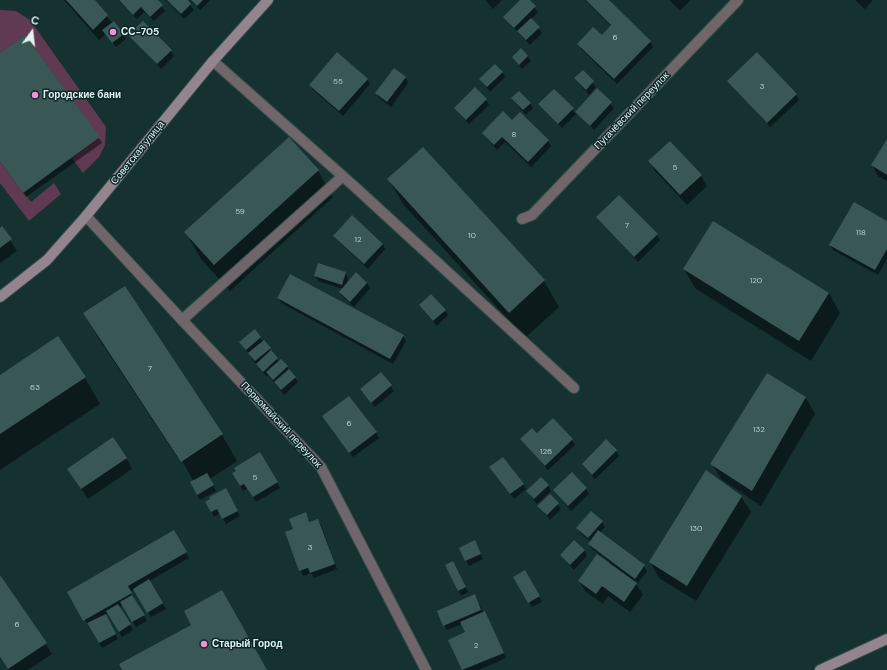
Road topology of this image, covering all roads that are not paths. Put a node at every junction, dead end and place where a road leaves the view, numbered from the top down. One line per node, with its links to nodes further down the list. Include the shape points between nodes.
1 (268, 0): 3 (street, Советская улица)
2 (738, 0): 6 (street, Пугачёвский переулок, via 532,215)
3 (213, 62): 4 (street); 5 (street, Советская улица)
4 (343, 176): 8 (street); 9 (street)
5 (86, 216): 7 (street, Советская улица, via 47,260); 8 (street, Первомайский переулок)
6 (522, 219)
7 (0, 297)
8 (182, 320): 11 (street, Первомайский переулок, via 322,466)
9 (574, 388)
10 (887, 639): 12 (street)
11 (426, 670)
12 (820, 670)

